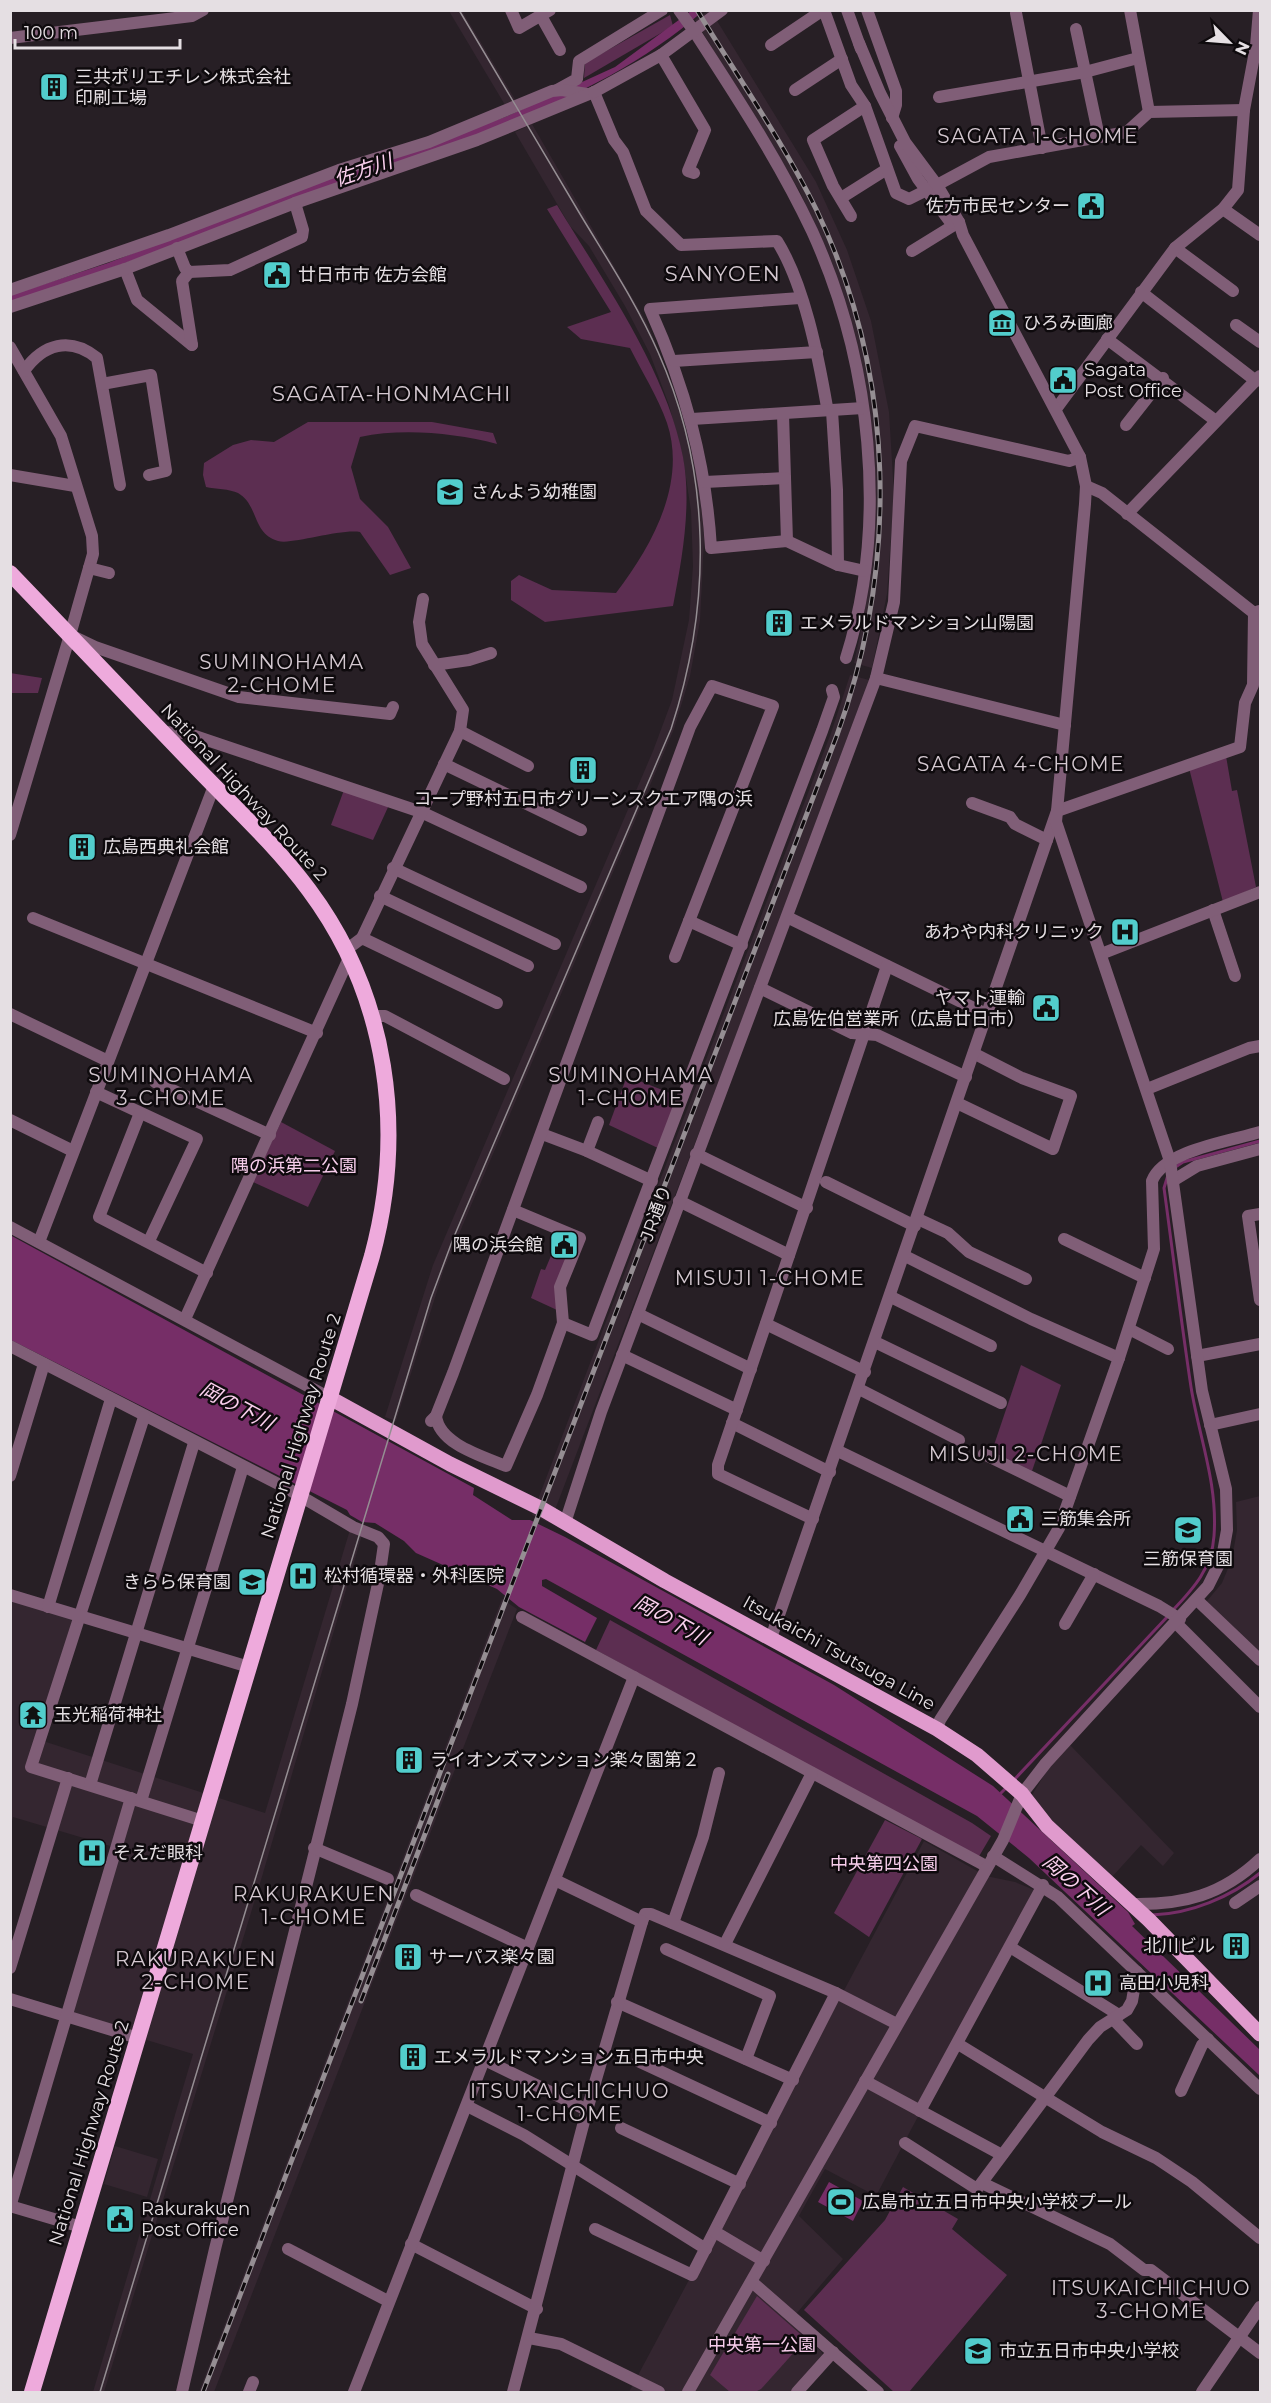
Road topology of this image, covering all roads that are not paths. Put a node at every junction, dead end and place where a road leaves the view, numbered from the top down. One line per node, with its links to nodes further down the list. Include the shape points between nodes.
1 (204, 10): 12 (street, via 192,16)
2 (511, 10): 11 (street, via 519,28)
3 (662, 10): 25 (street, via 579,61 577,80)
4 (722, 10): 13 (street)
5 (823, 10): 17 (street); 22 (street)
6 (847, 10): 16 (street)
7 (867, 10): 32 (street, via 896,91)
8 (1130, 10): 21 (street)
9 (1259, 10): 18 (street)
10 (1017, 12): 24 (street)
11 (546, 13): 19 (street)
12 (164, 15): 15 (street)
13 (686, 20): 20 (street); 65 (street, via 773,156 813,232 844,321)
14 (1076, 29): 23 (street)
15 (10, 38)
16 (859, 43): 32 (street); 38 (street, via 897,141 911,168)
17 (771, 45)
18 (1258, 46): 30 (street)
19 (560, 50)
20 (661, 55): 27 (street); 37 (street, via 705,130 688,171)
21 (1138, 58): 23 (street); 31 (street)
22 (842, 59): 26 (street); 29 (street, via 851,85)
23 (1085, 72): 24 (street); 33 (street)
24 (1030, 82): 28 (street); 34 (street)
25 (559, 90): 27 (street); 35 (street)
26 (795, 90)
27 (594, 92): 35 (street, via 494,134); 53 (street, via 646,212 654,222 681,245 777,241 791,263)
28 (939, 97)
29 (865, 106): 36 (street); 39 (street, via 813,140)
30 (1244, 110): 31 (street); 41 (street, via 1238,190)
31 (1149, 112): 33 (street, via 1127,132)
32 (892, 118): 38 (street)
33 (1099, 137): 34 (street)
34 (1042, 148): 38 (street, via 989,157)
35 (425, 151): 40 (street); 50 (street, via 339,170)
36 (887, 169): 38 (street, via 900,197 909,199); 39 (street)
37 (694, 173)
38 (932, 188): 43 (street)
39 (841, 198): 42 (street)
40 (295, 203): 45 (street); 49 (street, via 303,230 298,239 230,270)
41 (1223, 210): 44 (street); 46 (street)
42 (851, 216)
43 (956, 224): 47 (street); 66 (street)
44 (1260, 235)
45 (177, 248): 48 (street); 49 (street)
46 (1175, 248): 51 (street); 52 (street)
47 (912, 251)
48 (125, 269): 49 (street, via 137,300 192,345 182,281); 54 (street)
49 (189, 272)
50 (10, 290)
51 (1233, 291)
52 (1141, 292): 56 (street); 63 (street)
53 (800, 298): 59 (street); 60 (street, via 650,309)
54 (10, 306)
55 (1236, 325): 57 (street)
56 (1107, 339): 62 (street); 66 (street)
57 (1260, 342)
58 (10, 347): 61 (street)
59 (817, 352): 60 (street); 67 (street, via 827,407)
60 (674, 361): 69 (street)
61 (24, 371): 64 (street, via 43,350 61,345 88,351 98,358); 78 (street, via 61,436)
62 (1162, 378): 70 (street); 71 (street)
63 (1258, 379): 70 (street)
64 (102, 384): 74 (street, via 151,375 166,471); 77 (street)
65 (863, 408): 67 (street); 84 (street, via 868,474)
66 (1056, 409): 72 (street)
67 (832, 411): 68 (street); 82 (street)
68 (783, 414): 69 (street); 75 (street)
69 (692, 419): 76 (street)
70 (1216, 421): 80 (street)
71 (1126, 425)
72 (1080, 457): 79 (street); 93 (street, JR通り, via 1069,462 915,426 901,461 894,602)
73 (10, 475): 78 (street)
74 (149, 475)
75 (785, 478): 76 (street); 81 (street)
76 (705, 482): 81 (street, via 711,548)
77 (120, 484)
78 (75, 486): 83 (street, via 92,536)
79 (1086, 486): 80 (street, via 1102,493); 96 (street)
80 (1127, 514): 88 (street)
81 (787, 541): 82 (street)
82 (838, 565): 84 (street)
83 (89, 568): 86 (street); 89 (street)
84 (865, 571): 91 (street)
85 (10, 573): 89 (highway, National Highway Route 2)
86 (109, 573)
87 (423, 599): 92 (street, via 419,633)
88 (1257, 612): 103 (street, via 1253,685 1245,703 1240,747)
89 (70, 635): 95 (street, via 239,697 390,714); 98 (highway, National Highway Route 2); 106 (street)
90 (491, 653): 92 (street)
91 (846, 658)
92 (434, 665): 97 (street, via 463,711)
93 (876, 678): 96 (street); 113 (street, JR通り)
94 (832, 690): 118 (street, via 834,697)
95 (393, 707)
96 (1065, 725): 103 (street)
97 (460, 731): 99 (street); 100 (street)
98 (163, 732): 101 (highway, National Highway Route 2); 104 (street, via 186,733)
99 (444, 764): 104 (street); 105 (street)
100 (528, 766)
101 (214, 786): 119 (highway, National Highway Route 2, via 293,870 323,911); 122 (street)
102 (972, 803): 107 (street, via 1010,817 1015,824)
103 (1057, 811): 107 (street); 120 (street, via 1056,822)
104 (421, 812): 108 (street); 109 (street)
105 (581, 830)
106 (10, 835)
107 (1047, 840): 129 (street)
108 (393, 868): 111 (street); 117 (street)
109 (581, 887)
110 (1260, 892): 112 (street)
111 (380, 897): 116 (street); 123 (street)
112 (1213, 910): 120 (street); 125 (street)
113 (786, 917): 124 (street); 126 (street, JR通り)
114 (33, 918): 122 (street)
115 (689, 921): 118 (street); 121 (street); 146 (street, via 773,706 712,686 690,727)
116 (362, 938): 119 (street); 127 (street)
117 (555, 944)
118 (742, 945): 154 (street)
119 (347, 954): 130 (highway, National Highway Route 2); 131 (street)
120 (1101, 954): 139 (street)
121 (675, 957)
122 (145, 964): 131 (street); 135 (street)
123 (528, 966)
124 (887, 966): 129 (street); 132 (street)
125 (1235, 976)
126 (760, 988): 132 (street); 151 (street, JR通り)
127 (497, 1003)
128 (10, 1014): 135 (street)
129 (988, 1015): 134 (street)
130 (372, 1016): 137 (street, via 385,1016); 190 (highway, National Highway Route 2, via 388,1104 387,1181 377,1240)
131 (317, 1033): 147 (street)
132 (863, 1035): 136 (street, via 877,1035); 157 (street)
133 (1260, 1046): 139 (street)
134 (975, 1054): 136 (street); 141 (street, via 1022,1078 1071,1096 1053,1149)
135 (108, 1061): 140 (street)
136 (966, 1077): 141 (street)
137 (504, 1078)
138 (155, 1082): 147 (street)
139 (1148, 1089): 152 (street)
140 (96, 1092): 142 (street); 149 (street)
141 (957, 1103): 160 (street)
142 (140, 1113): 163 (street, via 99,1217); 163 (street, via 197,1139)
143 (10, 1120): 149 (street)
144 (598, 1122): 150 (street)
145 (1260, 1132): 152 (street)
146 (542, 1134): 150 (street); 158 (street)
147 (270, 1135): 167 (street)
148 (1260, 1149): 153 (street, via 1197,1166)
149 (73, 1151): 164 (street)
150 (587, 1151): 154 (street)
151 (696, 1154): 156 (street, JR通り); 157 (street)
152 (1170, 1162): 153 (street); 168 (street, via 1158,1170 1152,1181 1155,1239)
153 (1173, 1179): 183 (street)
154 (652, 1181): 174 (street, via 592,1335)
155 (826, 1182): 160 (street)
156 (679, 1201): 165 (street); 172 (street, JR通り)
157 (807, 1208): 165 (street)
158 (513, 1210): 174 (street, via 580,1238 560,1287); 199 (street, via 434,1418 442,1433)
159 (1260, 1214): 171 (street, via 1248,1216)
160 (916, 1222): 166 (street); 169 (street, via 948,1233 969,1252)
161 (10, 1227): 164 (street)
162 (1064, 1239): 168 (street)
163 (149, 1241): 167 (street)
164 (39, 1242): 173 (street)
165 (789, 1255): 175 (street)
166 (905, 1256): 170 (street); 184 (street)
167 (207, 1273): 173 (street)
168 (1145, 1278): 176 (street)
169 (1026, 1279)
170 (891, 1297): 177 (street); 180 (street)
171 (1260, 1300)
172 (638, 1314): 182 (street, JR通り); 186 (street)
173 (185, 1319): 190 (street)
174 (563, 1323): 199 (street, via 506,1466)
175 (766, 1324): 186 (street); 187 (street)
176 (1129, 1329): 181 (street); 184 (street)
177 (875, 1342): 187 (street); 191 (street)
178 (1260, 1344): 183 (street)
179 (10, 1346): 185 (street)
180 (990, 1346)
181 (1168, 1349)
182 (622, 1355): 192 (street); 209 (street, JR通り)
183 (1197, 1356): 196 (street)
184 (1119, 1358): 207 (street)
185 (44, 1364): 189 (street); 205 (street)
186 (751, 1369): 192 (street)
187 (865, 1371): 188 (street)
188 (859, 1389): 197 (street); 200 (street)
189 (111, 1399): 194 (street); 214 (street)
190 (329, 1403): 203 (main road, Itsukaichi Tsutsuga Line); 206 (highway, National Highway Route 2)
191 (1001, 1403)
192 (737, 1410): 195 (street)
193 (1260, 1414): 196 (street)
194 (144, 1417): 198 (street); 215 (street)
195 (732, 1423): 204 (street); 208 (street, via 718,1474)
196 (1210, 1425): 213 (street, via 1226,1489 1227,1530 1216,1571)
197 (958, 1440)
198 (194, 1443): 202 (street); 219 (street)
199 (471, 1451): 203 (street)
200 (837, 1451): 204 (street); 210 (street)
201 (984, 1454): 207 (street)
202 (243, 1467): 206 (street); 221 (street)
203 (462, 1470): 209 (main road, Itsukaichi Tsutsuga Line)
204 (830, 1472): 208 (street)
205 (10, 1476)
206 (301, 1493): 223 (highway, National Highway Route 2); 234 (street, via 378,1538 384,1548 350,1714)
207 (1070, 1496): 210 (street)
208 (813, 1520): 220 (street)
209 (566, 1523): 220 (main road, Itsukaichi Tsutsuga Line)
210 (1046, 1553): 211 (street); 226 (street)
211 (1094, 1574): 217 (street); 218 (street)
212 (10, 1595): 214 (street)
213 (1197, 1600): 217 (street); 222 (street)
214 (48, 1607): 215 (street)
215 (80, 1617): 219 (street); 229 (street, via 31,1767)
216 (522, 1617): 224 (street)
217 (1178, 1619): 225 (street); 231 (street, via 1046,1763)
218 (1065, 1624)
219 (136, 1634): 221 (street); 230 (street)
220 (771, 1638): 226 (main road, Itsukaichi Tsutsuga Line)
221 (187, 1649): 223 (street); 232 (street)
222 (1260, 1660)
223 (249, 1667): 233 (highway, National Highway Route 2)
224 (634, 1677): 228 (street); 238 (street)
225 (1260, 1707)
226 (937, 1729): 231 (main road, Itsukaichi Tsutsuga Line, via 966,1747)
227 (719, 1773): 245 (street, via 703,1837)
228 (812, 1773): 236 (street); 246 (street)
229 (68, 1778): 230 (street); 250 (street)
230 (90, 1785): 232 (street)
231 (1014, 1787): 236 (street, via 1015,1816); 243 (main road, Itsukaichi Tsutsuga Line, via 1047,1826)
232 (136, 1799): 233 (street); 255 (street)
233 (203, 1821): 259 (highway, National Highway Route 2)
234 (314, 1848): 237 (street); 299 (street)
235 (1260, 1859): 243 (street, via 1230,1884 1188,1901)
236 (990, 1861): 239 (street); 257 (street)
237 (388, 1879)
238 (555, 1880): 244 (street); 248 (street)
239 (1043, 1886): 247 (street); 251 (street)
240 (1260, 1886): 242 (street)
241 (416, 1895): 248 (street)
242 (1235, 1903)
243 (1135, 1907): 258 (main road, Itsukaichi Tsutsuga Line)
244 (642, 1922): 245 (street, via 647,1913); 254 (street)
245 (674, 1923): 246 (street)
246 (725, 1944): 252 (street)
247 (1010, 1947): 256 (street); 261 (street)
248 (528, 1948): 263 (street)
249 (666, 1949): 264 (street, via 770,1996)
250 (10, 1968)
251 (1137, 1972): 256 (street, via 1130,2005); 260 (street)
252 (836, 1993): 257 (street); 266 (street)
253 (10, 1999): 255 (street)
254 (618, 2002): 264 (street); 272 (street)
255 (67, 2016): 259 (street); 281 (street)
256 (1116, 2017): 262 (street); 270 (street, via 1088,2040)
257 (897, 2024): 267 (street)
258 (1260, 2034)
259 (138, 2038): 282 (highway, National Highway Route 2)
260 (1208, 2039): 268 (street); 269 (street)
261 (958, 2044): 270 (street); 273 (street)
262 (1137, 2044)
263 (485, 2060): 271 (street); 272 (street)
264 (746, 2060): 266 (street)
265 (638, 2061): 274 (street)
266 (793, 2080): 274 (street)
267 (865, 2081): 273 (street); 289 (street)
268 (1260, 2089)
269 (1181, 2091)
270 (1045, 2097): 277 (street); 285 (street, via 1102,2132 1156,2158)
271 (467, 2106): 278 (street, via 524,2135); 286 (street)
272 (587, 2110): 278 (street)
273 (920, 2111): 277 (street)
274 (771, 2123): 280 (street)
275 (621, 2128): 280 (street)
276 (905, 2143): 279 (street, via 977,2189)
277 (1002, 2155): 279 (street)
278 (572, 2167): 288 (street); 293 (street)
279 (982, 2183): 294 (street, via 1110,2244)
280 (740, 2184): 284 (street)
281 (11, 2207): 282 (street)
282 (81, 2227): 298 (highway, National Highway Route 2)
283 (595, 2229): 288 (street, via 692,2275)
284 (715, 2232): 288 (street); 289 (street)
285 (1260, 2238)
286 (411, 2244): 291 (street); 293 (street)
287 (288, 2249): 291 (street)
288 (706, 2249)
289 (764, 2261): 290 (street)
290 (753, 2282): 296 (street); 303 (street)
291 (388, 2301): 300 (street)
292 (1260, 2307): 294 (street)
293 (537, 2309): 295 (street)
294 (1239, 2337): 297 (street); 306 (street)
295 (529, 2338): 301 (street); 302 (street, via 561,2344)
296 (833, 2352): 304 (street); 305 (street)
297 (1260, 2353)
298 (32, 2392)
299 (182, 2392)
300 (354, 2392)
301 (513, 2392)
302 (659, 2392)
303 (688, 2392)
304 (797, 2392)
305 (878, 2392)
306 (1202, 2392)

